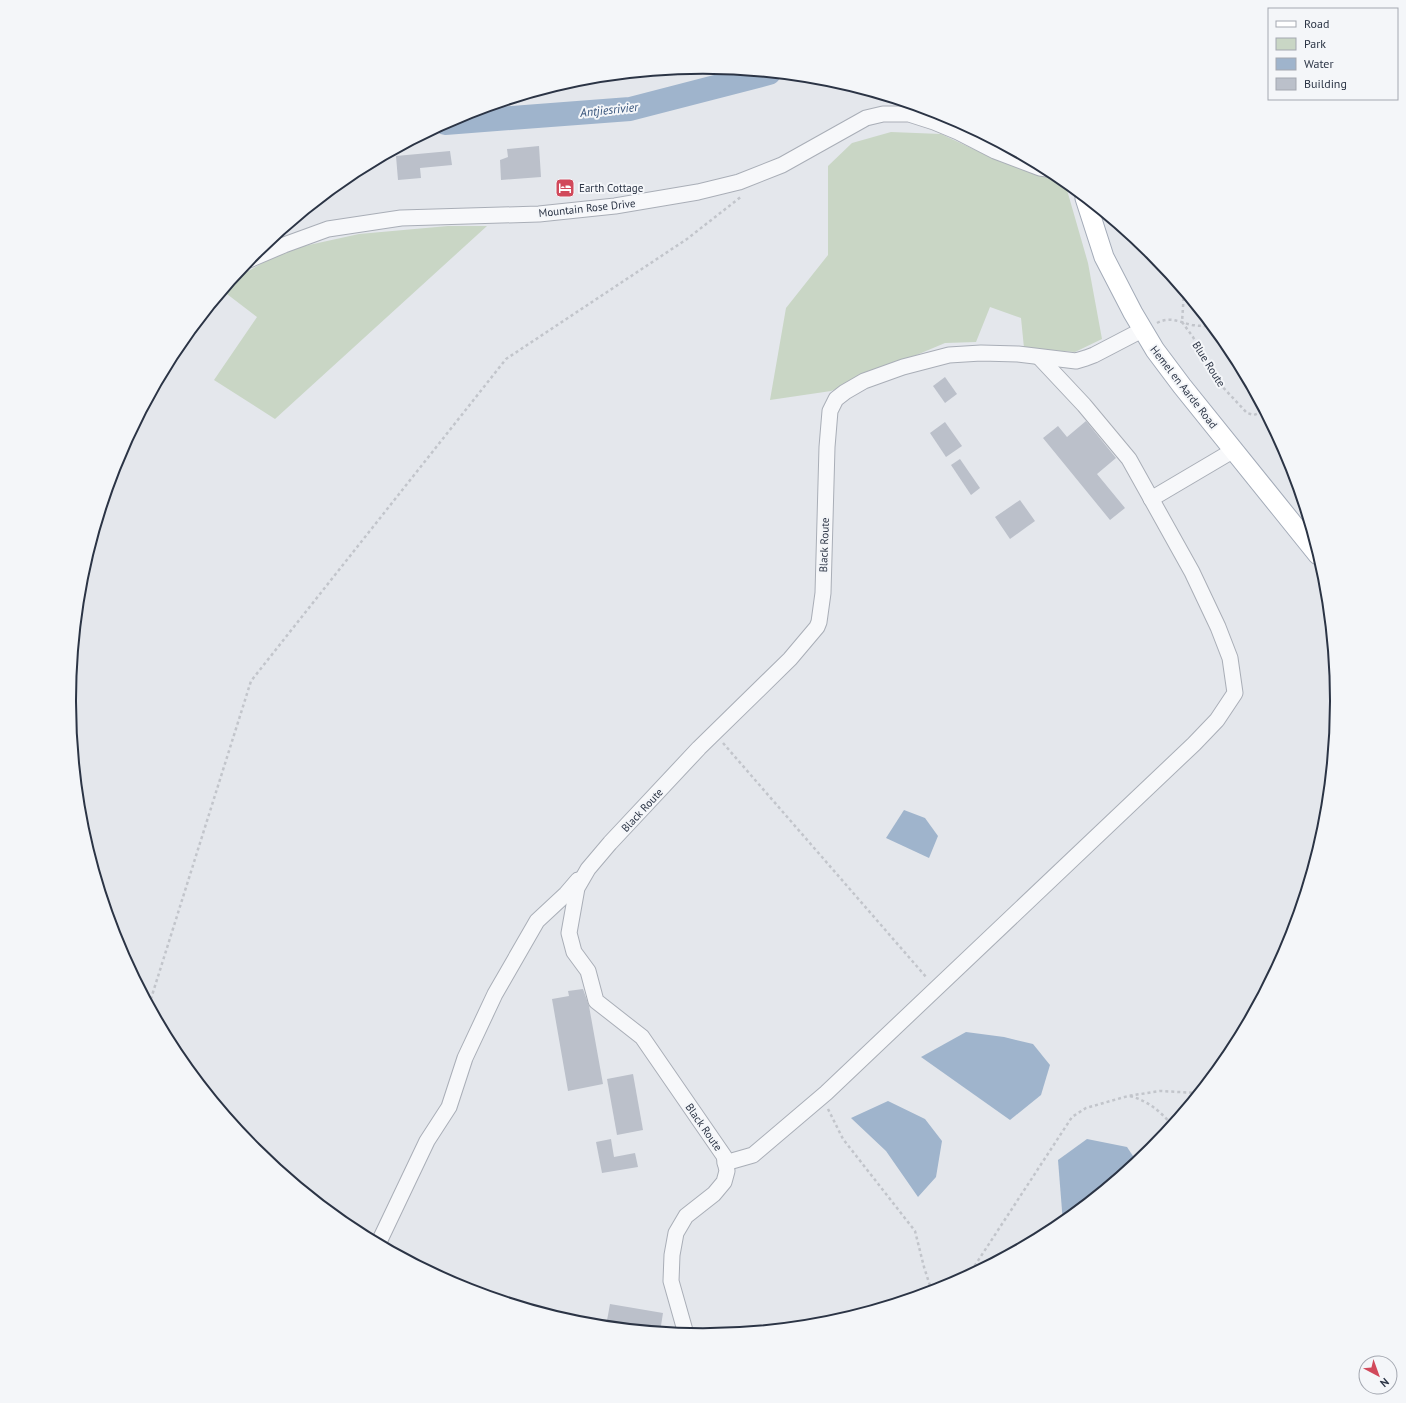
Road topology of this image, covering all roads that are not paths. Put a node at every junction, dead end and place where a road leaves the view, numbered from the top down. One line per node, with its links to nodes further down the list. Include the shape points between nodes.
1 (1025, 163): 3 (street, Mountain Rose Drive, via 934,122 909,114 883,114 866,118 782,165 739,182 698,192 607,207 539,214 401,218 328,229)
2 (1088, 206): 4 (main road, Hemel en Aarde Road, via 1104,256)
3 (265, 252)
4 (1142, 330): 5 (street, Black Route, via 1094,355 1076,361); 6 (main road, Hemel en Aarde Road, via 1182,386)
5 (1039, 357): 7 (street, via 1079,399 1129,460); 9 (street, Black Route, via 981,353 949,355 864,381 836,400 830,411 822,593 817,627 790,659 715,733)
6 (1234, 450): 7 (street); 8 (main road, Hemel en Aarde Road)
7 (1151, 499): 10 (street, via 1192,572 1218,627 1230,658 1235,693 1217,720 1194,744 826,1093 753,1155)
8 (1310, 546)
9 (588, 869): 10 (street, Black Route, via 577,888 569,933 574,952 588,971 596,1001 642,1037); 11 (street, Black Route, via 537,921 495,994 465,1058 449,1107 427,1140)
10 (726, 1162): 12 (street, Black Route, via 724,1182 714,1194 686,1216 676,1233 671,1281)
11 (380, 1239)
12 (684, 1329)

